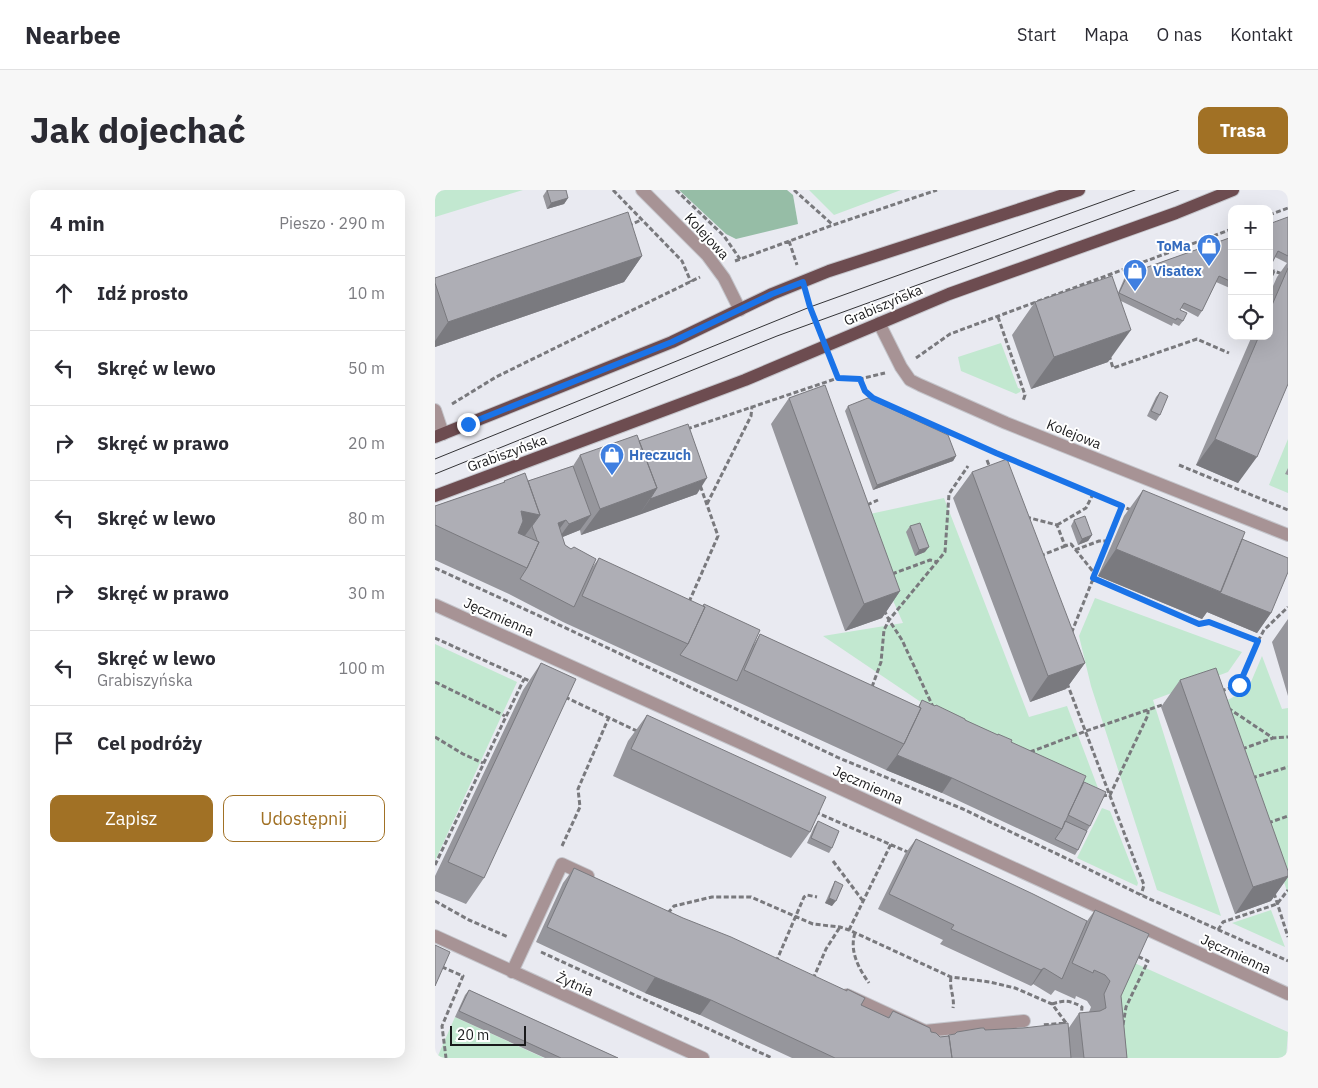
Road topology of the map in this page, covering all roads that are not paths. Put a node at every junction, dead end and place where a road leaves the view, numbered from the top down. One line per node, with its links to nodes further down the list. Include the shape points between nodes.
1 (642, 190): 4 (street, Kolejowa, via 707,255)
2 (1079, 190): 4 (main road, via 848,265)
3 (1233, 190): 5 (main road, Grabiszyńska, via 949,294)
4 (740, 310): 7 (main road, via 672,342)
5 (879, 323): 8 (main road, Grabiszyńska, via 702,396); 9 (street, Kolejowa, via 910,380 1006,423)
6 (435, 411): 7 (street)
7 (439, 436)
8 (435, 496)
9 (1288, 535)
10 (435, 605): 15 (street, Jęczmienna)
11 (598, 880): 13 (street, via 562,864)
12 (435, 936): 13 (street, Żytnia)
13 (512, 972): 17 (street, Żytnia)
14 (813, 980): 16 (street, via 925,1031)
15 (1288, 994)
16 (1024, 1021)
17 (703, 1058)

